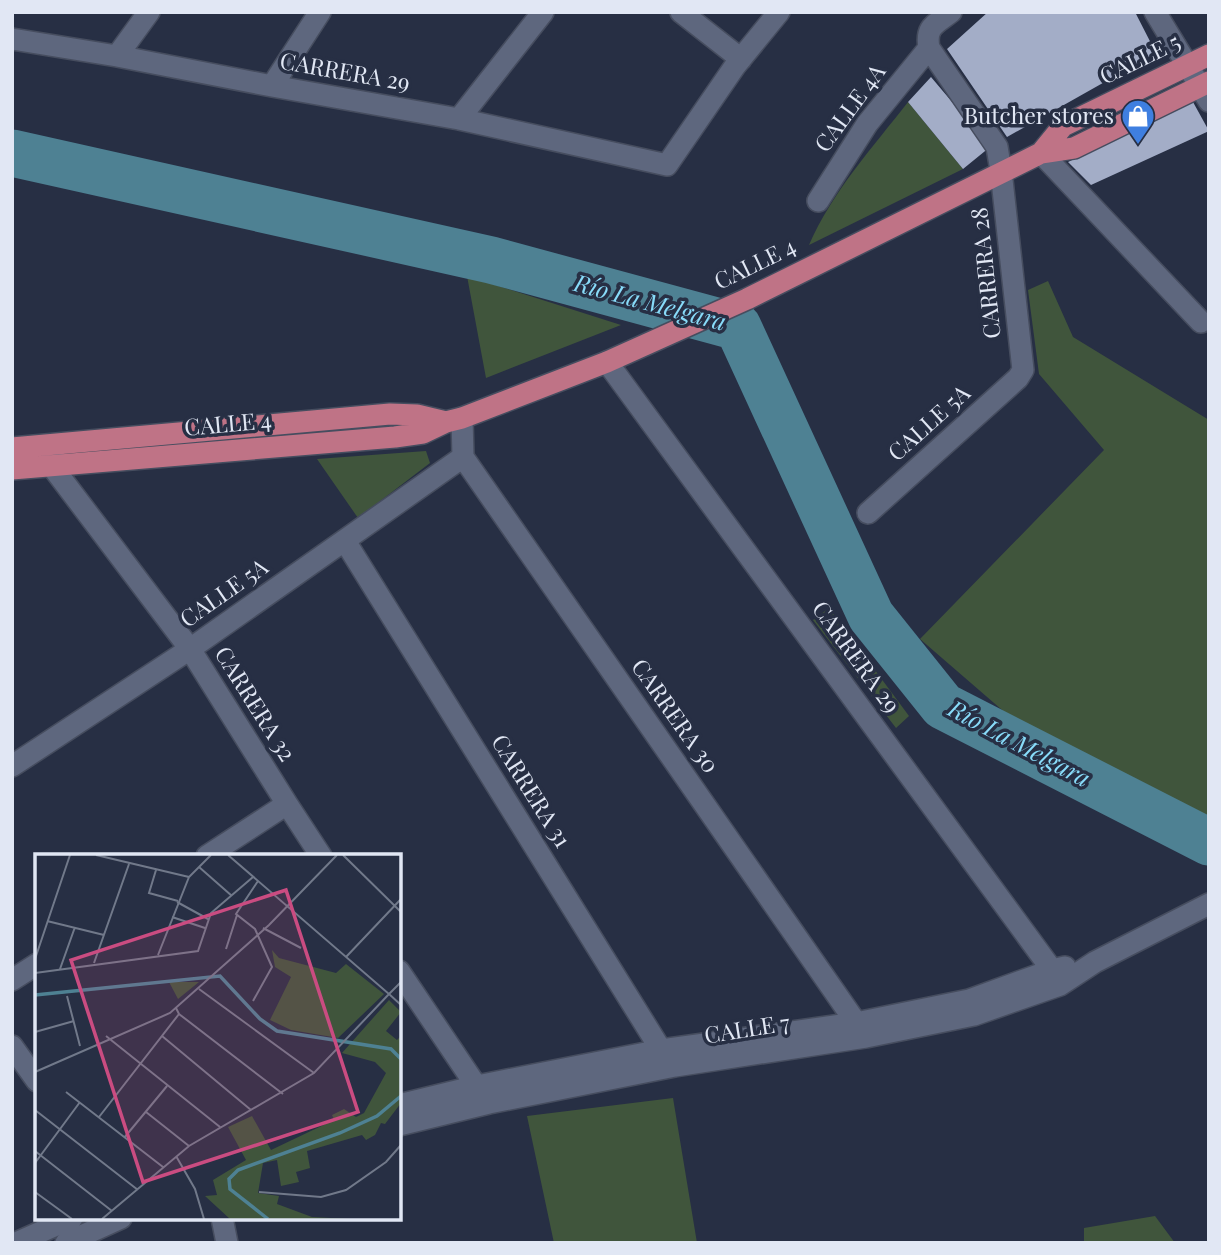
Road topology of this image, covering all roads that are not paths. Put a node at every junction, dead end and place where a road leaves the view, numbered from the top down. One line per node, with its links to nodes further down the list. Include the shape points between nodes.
1 (149, 12): 11 (street)
2 (320, 12): 14 (street)
3 (544, 12): 16 (street)
4 (681, 12): 12 (street)
5 (951, 12): 9 (street, CALLE 4A, via 930,28)
6 (1155, 12): 13 (street)
7 (775, 14): 12 (street)
8 (12, 39): 11 (street, CARRERA 29)
9 (928, 42): 18 (street, CARRERA 28, via 997,147); 19 (street, CALLE 4A, via 867,124)
10 (1209, 55): 13 (main road, CALLE 5)
11 (117, 56): 14 (street, CARRERA 29)
12 (741, 59): 16 (street, CARRERA 29, via 667,165)
13 (1188, 66): 15 (street); 17 (main road, CALLE 5, via 1063,126)
14 (272, 86): 16 (street, CARRERA 29)
15 (1206, 90): 17 (main road, via 1074,148)
16 (459, 119)
17 (1041, 153): 18 (main road, CALLE 4); 20 (street)
18 (1001, 171): 21 (main road, CALLE 4, via 747,299); 22 (street, CARRERA 28)
19 (818, 201)
20 (1201, 322)
21 (607, 362): 23 (main road, CALLE 4); 38 (street, CARRERA 29)
22 (1023, 370): 28 (street, CALLE 5A)
23 (454, 420): 25 (main road, CALLE 4, via 423,433 395,437); 26 (street)
24 (12, 448): 25 (main road, CALLE 4)
25 (53, 454): 27 (main road, CALLE 4); 30 (street, CARRERA 32)
26 (463, 457): 29 (street, CALLE 5A); 40 (street, CARRERA 30)
27 (12, 469)
28 (868, 513)
29 (345, 541): 30 (street, CALLE 5A); 42 (street, CARRERA 31)
30 (190, 649): 31 (street, CALLE 5A); 32 (street, CARRERA 32)
31 (12, 766)
32 (287, 804): 33 (street); 34 (street, CARRERA 32)
33 (210, 854)
34 (320, 854)
35 (1209, 904): 38 (street, CALLE 7)
36 (35, 965): 39 (street)
37 (401, 974): 45 (street)
38 (1056, 977): 40 (street, CALLE 7, via 974,1015)
39 (12, 980)
40 (861, 1030): 42 (street, CALLE 7); 43 (street, CALLE 7)
41 (12, 1046): 44 (street)
42 (660, 1049): 43 (street, CARRERA 31); 45 (street, CALLE 7)
43 (675, 1066): 45 (street, CALLE 7)
44 (35, 1078)
45 (483, 1095): 46 (street, CALLE 7); 47 (street, CALLE 7)
46 (401, 1105)
47 (401, 1124)
48 (68, 1220): 51 (street)
49 (117, 1220): 52 (street)
50 (222, 1220): 53 (street)
51 (16, 1243)
52 (66, 1243)
53 (227, 1243)

